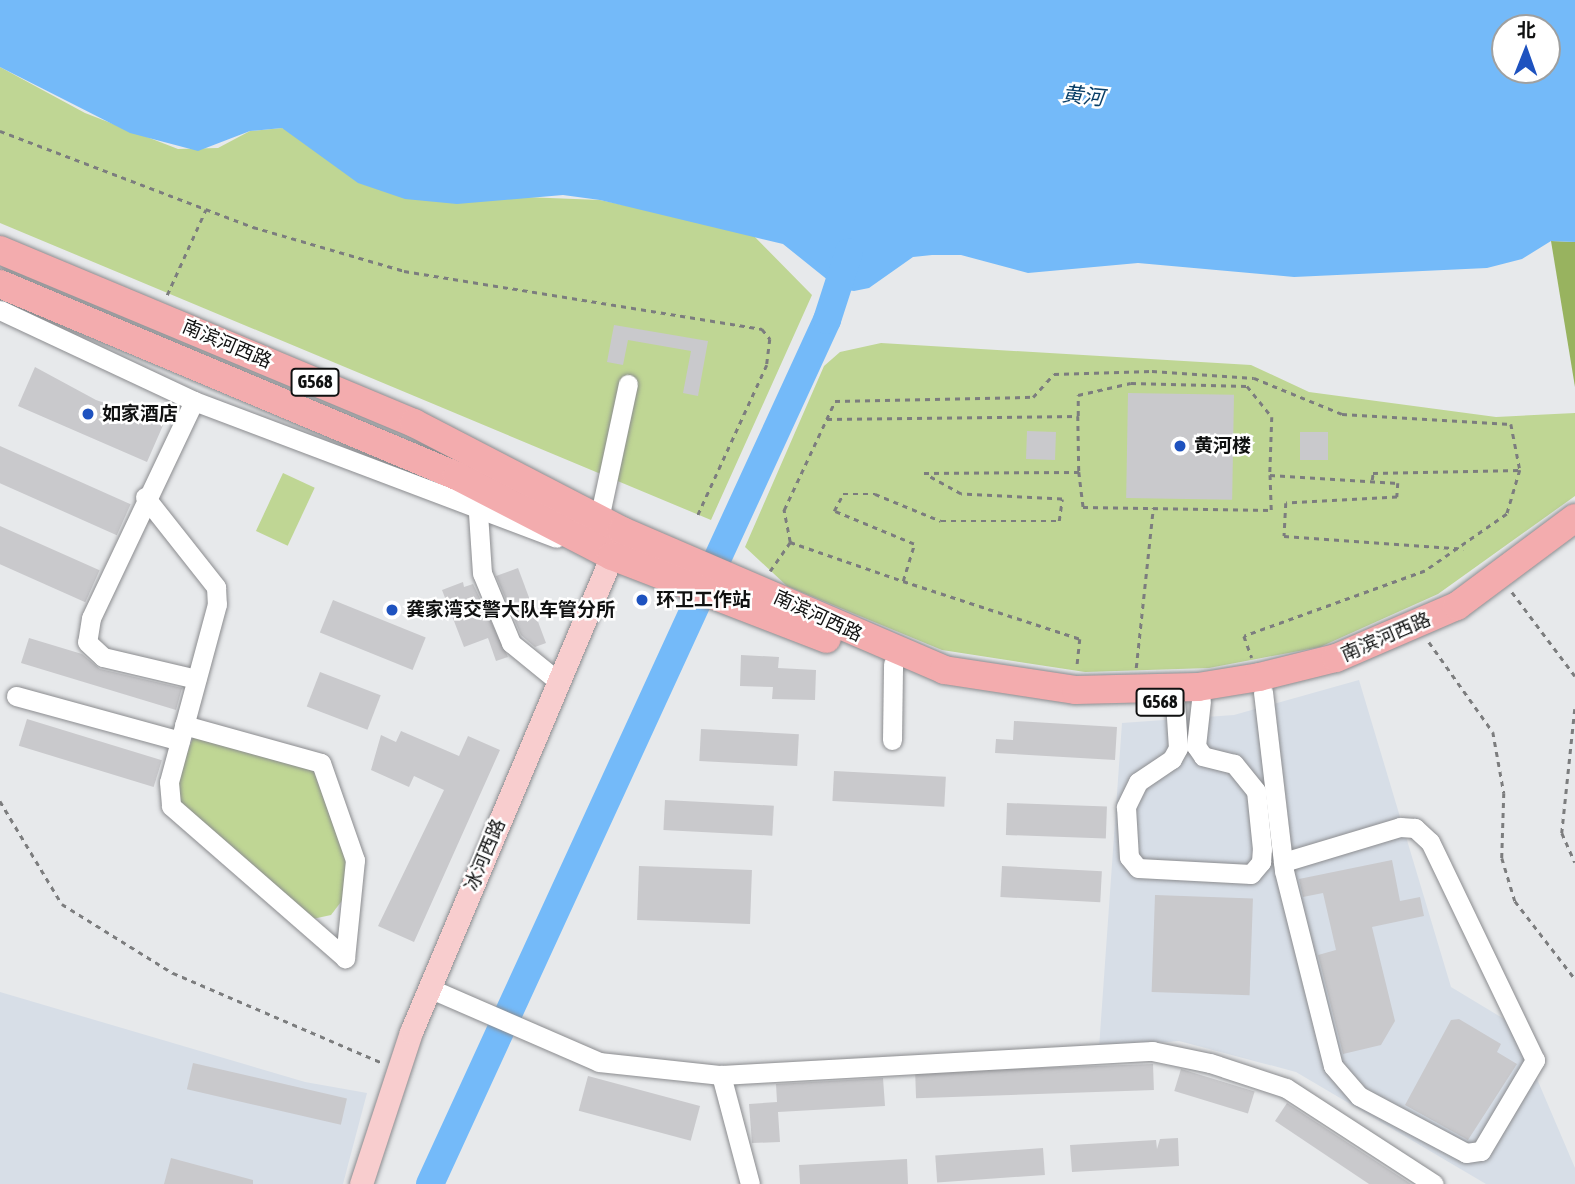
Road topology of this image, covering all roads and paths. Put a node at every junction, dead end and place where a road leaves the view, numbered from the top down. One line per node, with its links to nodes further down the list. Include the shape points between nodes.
1 (0, 131): 2 (path)
2 (206, 209): 6 (path); 18 (path, via 404,271 762,329 770,339 768,365)
3 (0, 250): 6 (highway, 南滨河西路 / G568)
4 (0, 284): 21 (highway, 南滨河西路 / G568)
5 (0, 310): 8 (street, 南滨河西路)
6 (159, 315): 21 (highway, 南滨河西路 / G568, via 414,423)
7 (628, 384): 21 (street)
8 (194, 401): 15 (street); 17 (street, 南滨河西路)
9 (1079, 416): 10 (path); 12 (path); 13 (path, via 1078,395 1131,383 1247,386 1272,417)
10 (827, 419): 11 (path, via 835,401 1033,397 1054,374 1152,371 1241,377 1342,414 1511,424); 22 (path, via 784,510)
11 (1520, 470): 14 (path, via 1373,473); 23 (path, via 1507,514)
12 (1079, 472): 16 (path, via 1083,508); 24 (path, via 925,473 961,494 1062,499 1059,521 941,521 875,494 843,494 834,511 914,544)
13 (1270, 475): 14 (path); 16 (path, via 1270,510)
14 (1372, 482): 23 (path, via 1398,483 1397,497 1286,503 1284,536)
15 (145, 497): 31 (street, via 216,587 217,604); 31 (street, via 91,618 87,642 103,657)
16 (1153, 507): 34 (path)
17 (478, 513): 21 (street, 南滨河西路); 32 (street, via 482,573 512,643)
18 (698, 515)
19 (1575, 518): 33 (highway, 南滨河西路 / G568, via 1457,606 1335,659)
20 (1575, 534): 26 (highway, 南滨河西路 / G568)
21 (611, 536): 25 (highway, 南滨河西路 / G568); 32 (main road, 冰河西路)
22 (790, 542): 24 (path); 27 (path)
23 (1464, 549): 33 (path, via 1425,570 1244,636)
24 (904, 581): 35 (path, via 1080,639)
25 (724, 585): 27 (highway, 南滨河西路 / G568); 29 (highway, 南滨河西路 / G568)
26 (1506, 586): 28 (highway, 南滨河西路 / G568, via 1465,617); 30 (path)
27 (758, 588): 35 (highway, 南滨河西路 / G568, via 944,670)
28 (1426, 637): 33 (highway, 南滨河西路 / G568, via 1340,675); 46 (path, via 1493,732 1504,793 1502,858 1515,901)
29 (893, 664): 37 (highway, 南滨河西路 / G568, via 941,681 1075,703); 40 (street)
30 (1575, 676)
31 (196, 679): 39 (street)
32 (559, 682): 47 (main road, 冰河西路)
33 (1261, 685): 34 (highway, 南滨河西路 / G568); 37 (highway, 南滨河西路 / G568); 44 (street)
34 (1133, 689): 35 (highway, 南滨河西路 / G568)
35 (1076, 690)
36 (16, 696): 39 (street)
37 (1188, 701): 41 (street, via 1196,746); 42 (street)
38 (1575, 709): 45 (path, via 1562,833)
39 (182, 733): 39 (street, via 169,782 171,806 345,958 355,860 321,762)
40 (892, 740)
41 (1203, 756): 42 (street); 42 (street, via 1234,764 1256,791 1262,849 1261,862 1251,874 1138,868 1129,857 1126,807 1138,782)
42 (1172, 759)
43 (0, 801): 48 (path, via 62,904 173,973)
44 (1283, 862): 44 (street, via 1333,1066 1359,1096 1466,1153 1481,1151 1535,1060 1430,842 1415,828 1399,827)
45 (1575, 862)
46 (1575, 979)
47 (429, 988): 48 (main road, 冰河西路); 49 (street, via 599,1062)
48 (400, 1069): 50 (main road, 冰河西路)
49 (721, 1075): 51 (street); 52 (street, via 1152,1051 1210,1063 1286,1088)
50 (361, 1184)
51 (750, 1184)
52 (1434, 1184)

